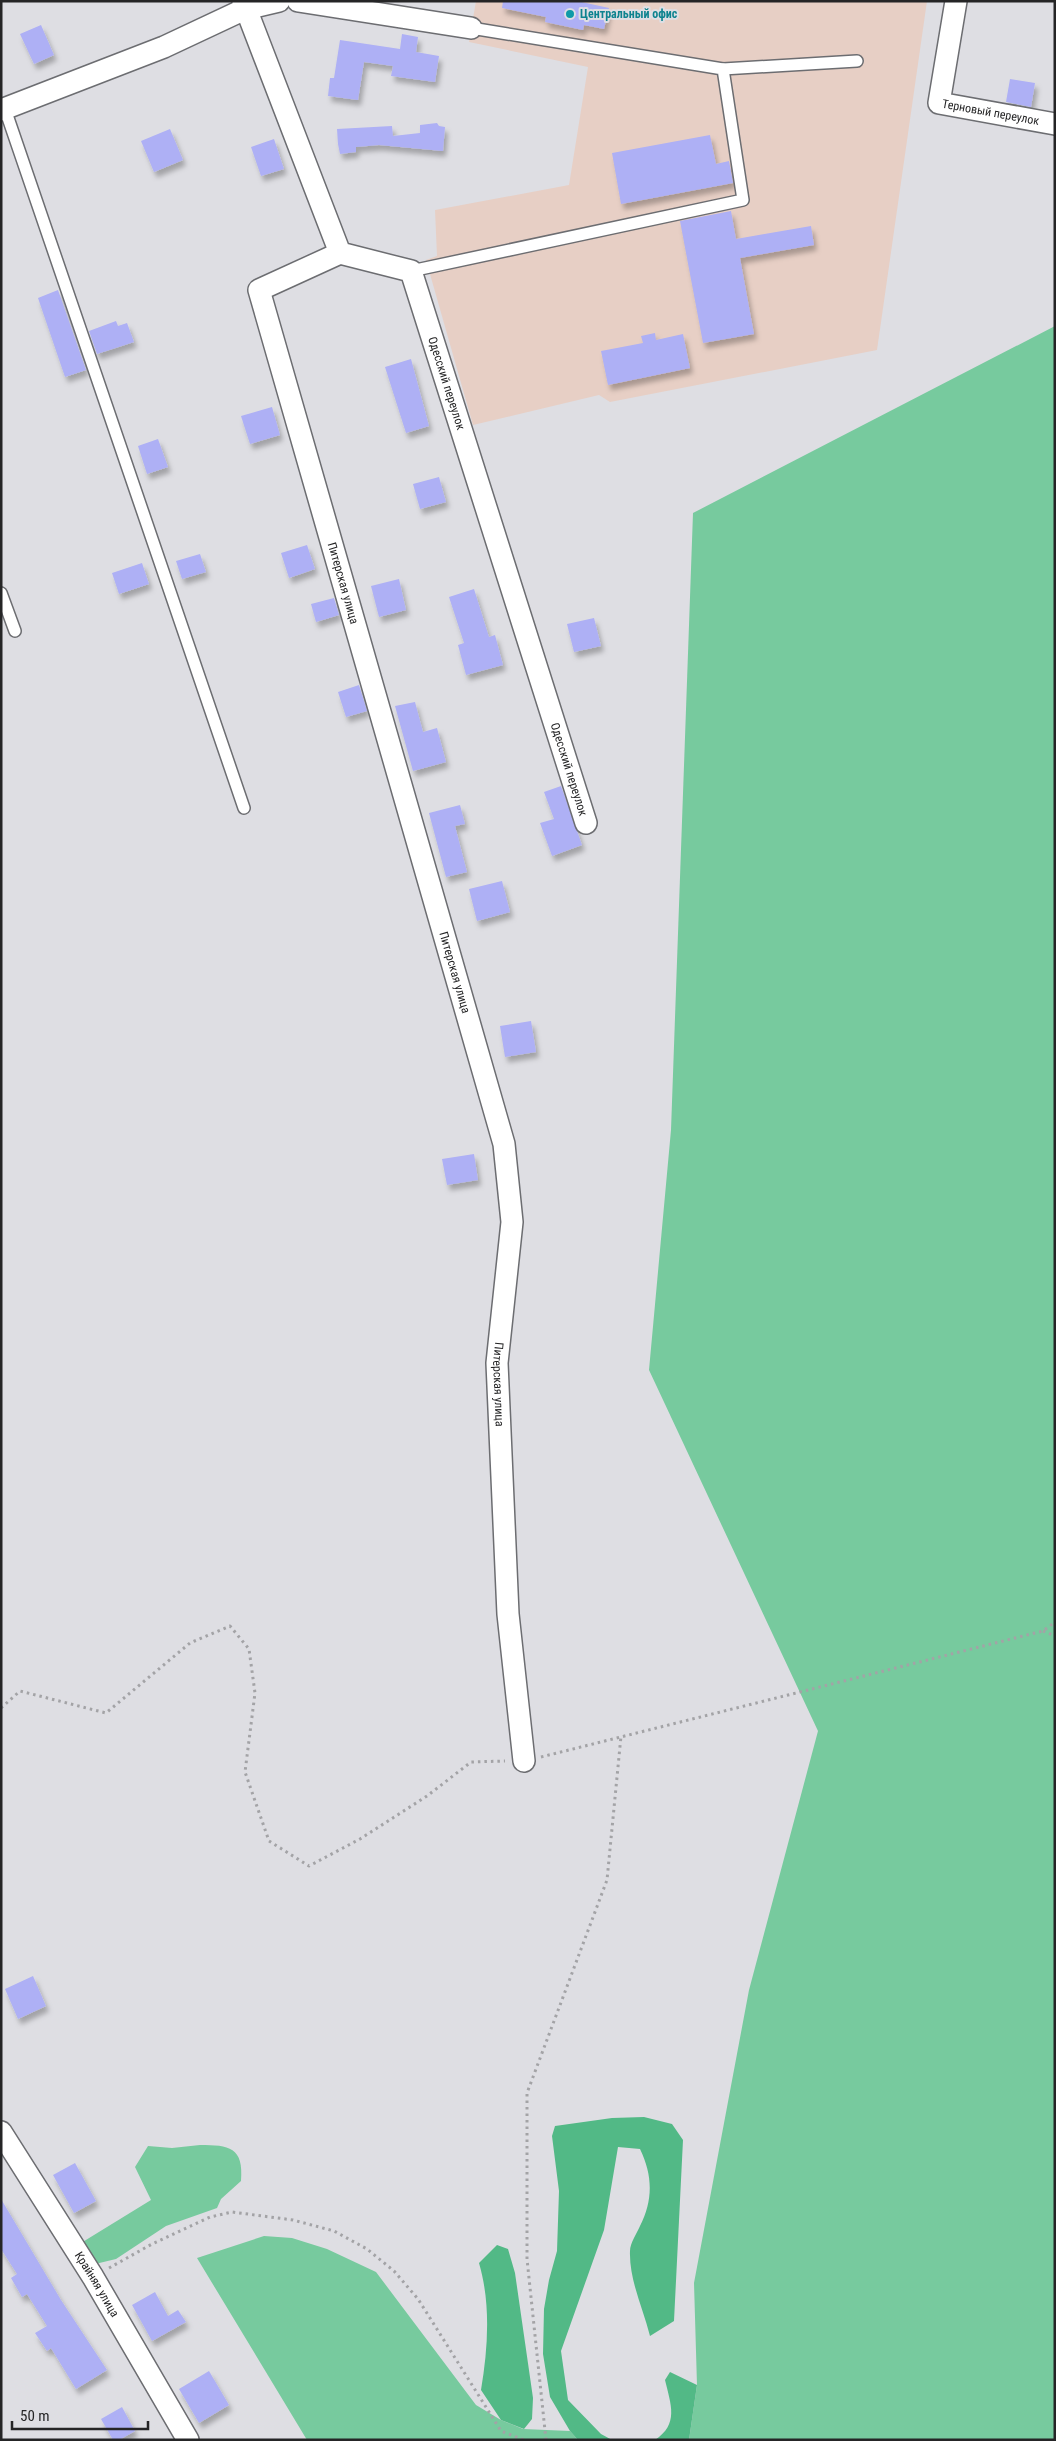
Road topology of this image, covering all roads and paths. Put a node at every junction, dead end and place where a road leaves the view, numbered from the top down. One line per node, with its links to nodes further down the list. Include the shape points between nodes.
1 (279, 1): 4 (street)
2 (298, 1): 5 (street)
3 (956, 1): 9 (street, Терновый переулок, via 939,103)
4 (244, 5): 8 (street, via 164,47); 10 (street)
5 (471, 28): 7 (lane)
6 (857, 61): 7 (lane)
7 (723, 69): 11 (lane, via 743,200)
8 (3, 110): 14 (lane)
9 (1055, 124)
10 (340, 253): 11 (street); 21 (street, Питерская улица, via 259,290 504,1144 512,1222 497,1363 508,1614)
11 (411, 271): 15 (street, Одесский переулок)
12 (1, 593): 13 (lane)
13 (15, 631)
14 (244, 808)
15 (586, 823)
16 (1055, 1622): 17 (path)
17 (1043, 1631): 18 (path); 20 (path)
18 (1055, 1636)
19 (1, 1708): 21 (path, via 20,1692 106,1713 190,1643 230,1626 249,1649 255,1693 244,1772 269,1841 309,1866 360,1839 419,1801 470,1762)
20 (621, 1736): 21 (path); 26 (path, via 607,1880 527,2093 527,2259)
21 (524, 1761)
22 (1, 2132): 23 (street, Крайняя улица)
23 (93, 2277): 24 (street, Крайняя улица); 25 (path, via 201,2221 232,2212 293,2220 334,2231 367,2249 394,2271 418,2300 501,2432)
24 (188, 2440)
25 (524, 2440)
26 (546, 2440)

